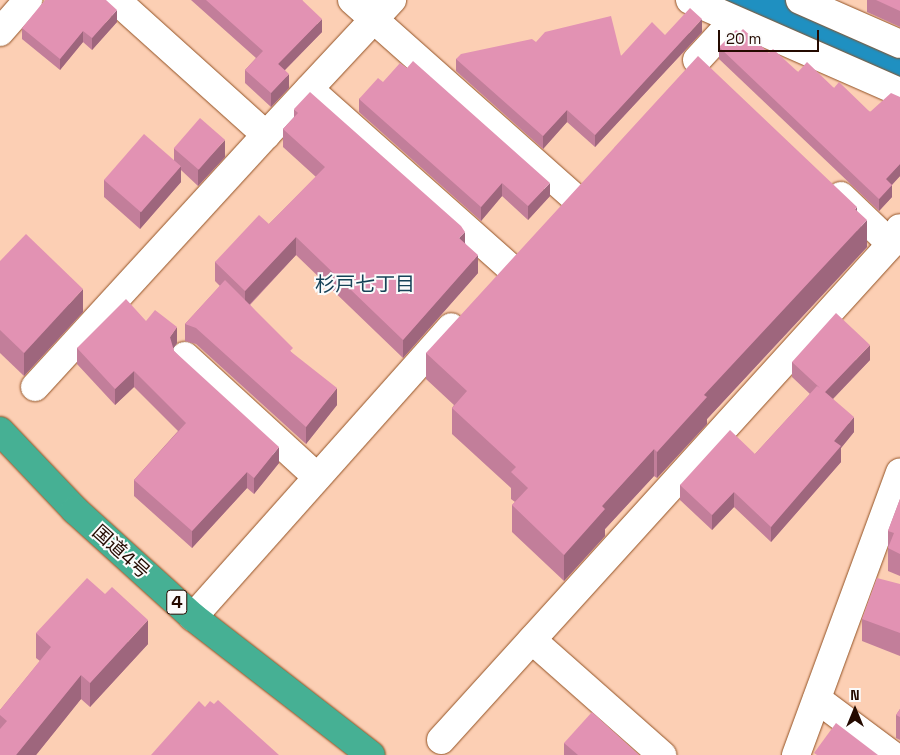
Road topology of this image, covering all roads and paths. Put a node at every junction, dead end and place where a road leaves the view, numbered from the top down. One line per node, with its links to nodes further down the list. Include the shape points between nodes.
1 (28, 0): 9 (street)
2 (116, 0): 16 (street)
3 (352, 0): 7 (street)
4 (392, 0): 7 (street)
5 (690, 0): 8 (street)
6 (800, 0): 10 (street)
7 (374, 20): 14 (street); 19 (street)
8 (734, 20): 11 (street); 15 (street)
9 (0, 32)
10 (900, 44)
11 (697, 60): 12 (street); 13 (street)
12 (677, 81)
13 (718, 81)
14 (309, 89): 16 (street); 23 (street)
15 (900, 92)
16 (266, 135): 27 (street)
17 (592, 173): 19 (street)
18 (819, 176): 21 (street)
19 (572, 194): 20 (street)
20 (552, 216)
21 (896, 236): 33 (street)
22 (526, 244): 23 (street)
23 (507, 265): 24 (street)
24 (487, 287)
25 (468, 309): 30 (street)
26 (185, 356): 30 (street)
27 (35, 387)
28 (0, 431): 32 (highway, 国道4号 / 4, via 76,510)
29 (900, 473): 31 (street)
30 (317, 477): 32 (street)
31 (894, 507): 34 (street, via 873,582)
32 (193, 617): 36 (highway, 国道4号 / 4)
33 (532, 640): 35 (street); 37 (street)
34 (817, 699): 38 (street); 39 (street)
35 (441, 740)
36 (370, 755)
37 (662, 755)
38 (796, 755)
39 (892, 755)

